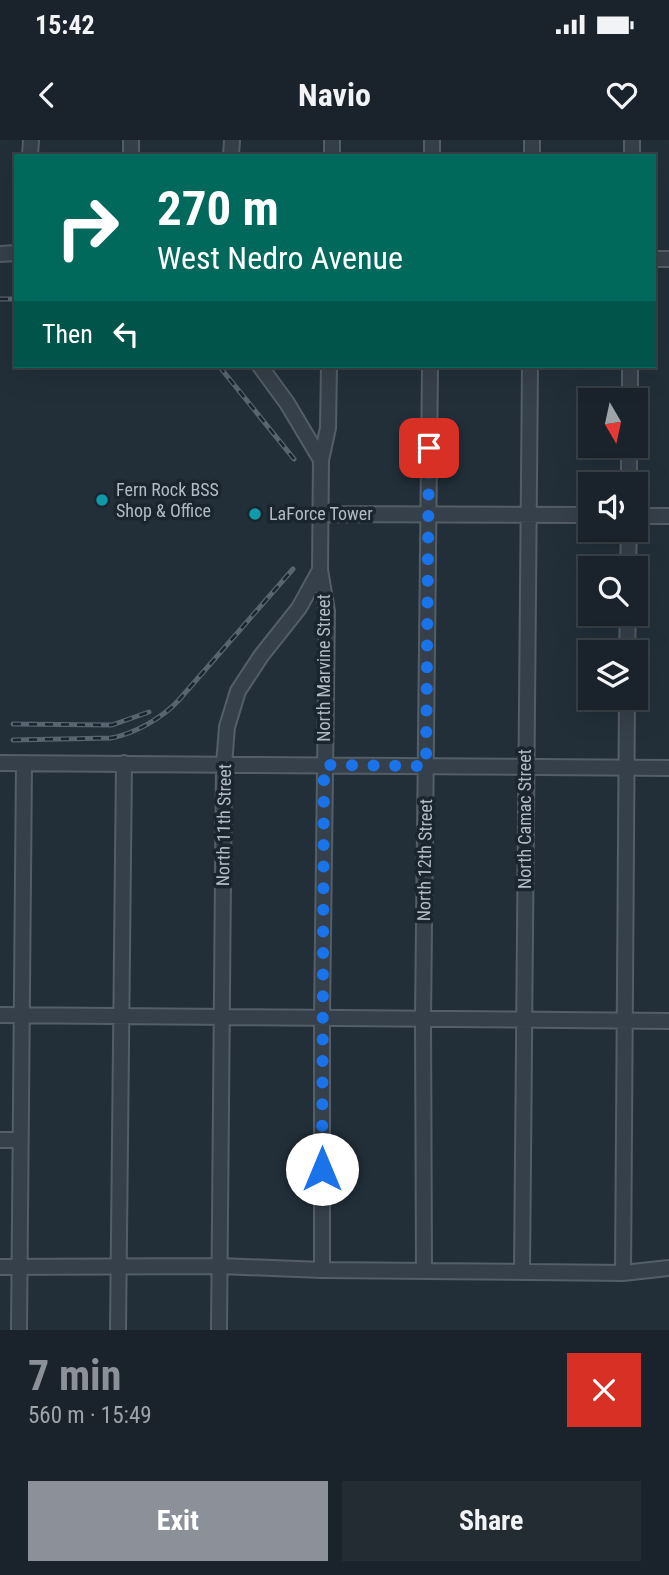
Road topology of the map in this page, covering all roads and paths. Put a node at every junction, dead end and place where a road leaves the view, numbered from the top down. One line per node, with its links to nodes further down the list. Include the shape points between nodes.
1 (261, 368): 7 (street)
2 (329, 368): 7 (street, via 328,428)
3 (430, 368): 9 (street, North 12th Street)
4 (530, 368): 10 (street, North Camac Street)
5 (630, 368): 6 (street)
6 (629, 388)
7 (321, 460): 8 (street, North 11th Street)
8 (321, 514): 9 (street); 14 (street, North 11th Street)
9 (428, 514): 10 (street); 21 (street, North 12th Street)
10 (528, 515): 11 (street); 22 (street, North Camac Street)
11 (578, 515)
12 (648, 516): 13 (street)
13 (669, 516)
14 (320, 570): 19 (street, North 11th Street, via 299,608 238,691 227,727); 20 (street, North Marvine Street, via 327,611)
15 (627, 710): 23 (street)
16 (0, 763): 17 (street)
17 (24, 763): 18 (street); 26 (street)
18 (124, 763): 19 (street); 27 (street)
19 (224, 765): 20 (street); 28 (street, North 11th Street)
20 (324, 765): 21 (street); 29 (street, North Marvine Street)
21 (426, 766): 22 (street); 30 (street, North 12th Street)
22 (525, 766): 23 (street); 31 (street, North Camac Street)
23 (626, 767): 24 (street); 32 (street)
24 (669, 768)
25 (0, 1015): 26 (street)
26 (22, 1015): 27 (street); 35 (street)
27 (122, 1015): 28 (street); 36 (street)
28 (222, 1016): 29 (street); 37 (street, North 11th Street)
29 (322, 1017): 30 (street); 41 (street, North Marvine Street)
30 (423, 1019): 31 (street); 42 (street, North 12th Street)
31 (523, 1019): 32 (street); 43 (street, North Camac Street)
32 (624, 1021): 33 (street); 44 (street)
33 (669, 1021)
34 (0, 1140): 35 (street)
35 (20, 1140): 39 (street)
36 (118, 1266): 37 (street); 39 (street); 46 (street)
37 (219, 1266): 41 (street); 47 (street, North 11th Street)
38 (0, 1267): 39 (street)
39 (19, 1267): 45 (street)
40 (669, 1268): 44 (street)
41 (322, 1270): 42 (street)
42 (424, 1271): 43 (street)
43 (522, 1272): 44 (street)
44 (623, 1273)
45 (19, 1330)
46 (118, 1330)
47 (219, 1330)

